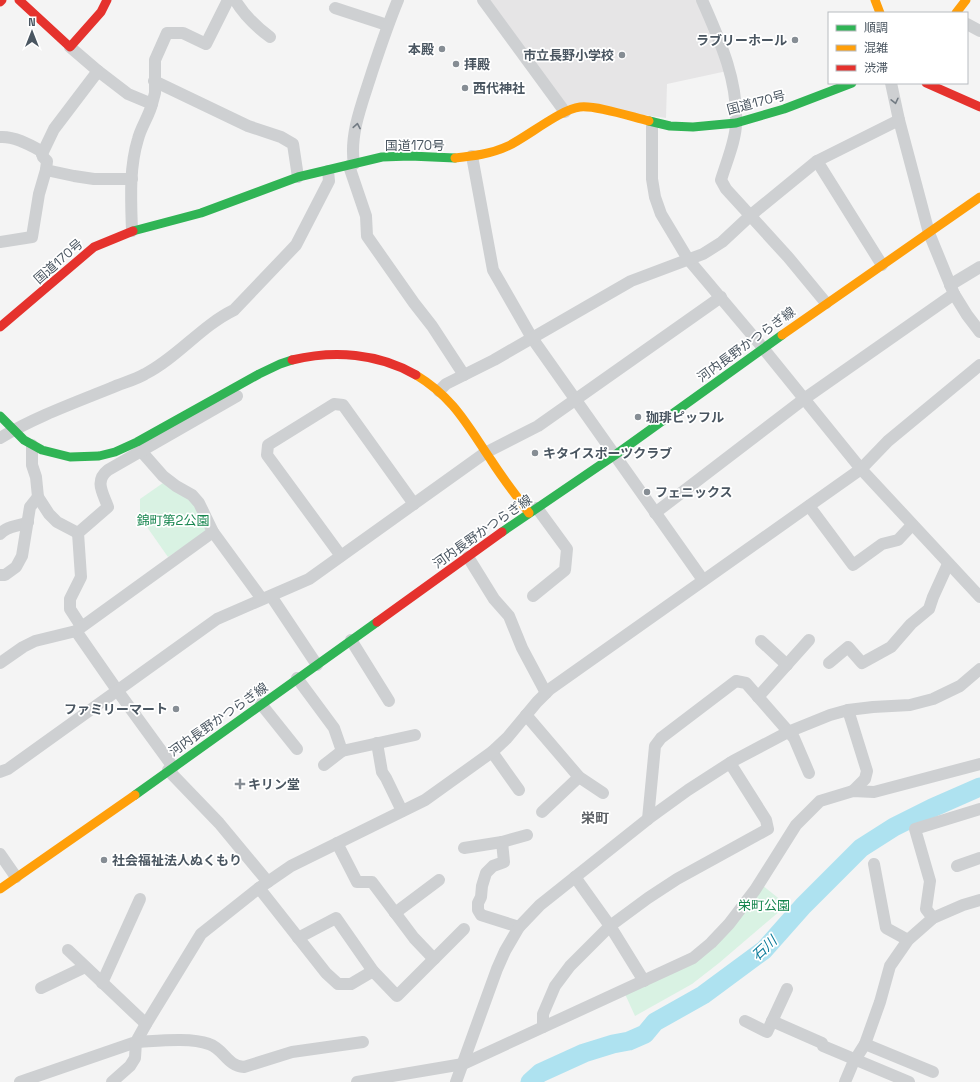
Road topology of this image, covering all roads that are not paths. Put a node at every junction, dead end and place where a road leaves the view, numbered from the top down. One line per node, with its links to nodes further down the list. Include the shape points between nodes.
1 (19, 0): 17 (main road)
2 (107, 0): 17 (main road, via 101,12)
3 (228, 0): 19 (street, via 206,44 183,33 167,33 155,60)
4 (235, 0): 16 (street, via 244,14)
5 (398, 0): 13 (street)
6 (483, 0): 25 (street)
7 (702, 0): 28 (street, via 727,63 734,94)
8 (875, 0): 11 (main road)
9 (966, 0): 12 (main road)
10 (335, 8): 13 (street)
11 (880, 12)
12 (957, 12)
13 (387, 25): 33 (street, one-way to 13, via 358,120)
14 (968, 25): 15 (street)
15 (980, 32)
16 (270, 36)
17 (70, 47): 18 (street)
18 (98, 71): 23 (street, via 128,94); 30 (street, via 54,129)
19 (154, 81): 23 (street, via 155,93); 36 (street, via 248,126 281,137 293,144)
20 (849, 84): 28 (main road, 国道170号, via 784,109)
21 (891, 84): 26 (street, one-way to 26)
22 (928, 84): 24 (main road)
23 (152, 104): 37 (street, via 138,137)
24 (980, 107)
25 (565, 112): 27 (main road, 国道170号, via 580,107 593,108); 31 (main road, 国道170号, via 508,146 491,153)
26 (899, 120): 32 (street); 41 (street)
27 (652, 123): 28 (main road, 国道170号, via 693,127); 43 (street, via 652,179 656,197 661,214)
28 (736, 123): 39 (street, via 721,180)
29 (0, 137): 30 (street, via 30,144)
30 (42, 154): 34 (street, via 47,161)
31 (472, 156): 33 (main road, 国道170号, via 382,158); 51 (street, via 493,270)
32 (818, 161): 39 (street); 44 (street)
33 (352, 165): 35 (main road, 国道170号); 54 (street, via 366,216 367,236)
34 (46, 170): 37 (street, via 94,179); 42 (street, via 32,237)
35 (328, 171): 36 (main road, 国道170号); 60 (street, via 328,181 296,245 234,310 145,374)
36 (298, 177): 40 (main road, 国道170号, via 200,213)
37 (132, 179): 40 (street)
38 (980, 197): 41 (main road, 河内長野かつらぎ線)
39 (751, 215): 43 (street, via 722,242 703,254); 48 (street)
40 (132, 231): 49 (main road, 国道170号, via 94,247)
41 (929, 233): 44 (main road, 河内長野かつらぎ線); 46 (street)
42 (0, 242)
43 (688, 259): 47 (street); 51 (street, via 630,281)
44 (882, 265): 48 (main road, 河内長野かつらぎ線)
45 (980, 267): 46 (street)
46 (952, 290): 50 (street, via 966,315); 57 (street)
47 (721, 297): 52 (street); 58 (street)
48 (826, 303): 52 (main road, 河内長野かつらぎ線)
49 (0, 327)
50 (980, 332)
51 (532, 338): 54 (street); 58 (street)
52 (763, 348): 57 (street); 65 (main road, 河内長野かつらぎ線)
53 (980, 365): 66 (street, via 888,441)
54 (464, 375): 56 (street, via 446,384)
55 (242, 383): 56 (main road, via 288,361 342,354 377,358 416,374); 62 (main road, via 149,436 107,454 74,457 44,451); 63 (street, via 243,393)
56 (439, 391): 64 (main road, via 461,416)
57 (804, 399): 66 (street); 71 (street)
58 (576, 400): 64 (street, via 538,426); 65 (street)
59 (0, 416): 60 (main road)
60 (12, 430): 61 (street); 62 (main road)
61 (0, 438)
62 (32, 445): 67 (street, via 32,465)
63 (141, 451): 74 (street, via 163,476 199,503); 75 (street, via 102,474 100,482 108,507)
64 (486, 453): 68 (street); 70 (main road)
65 (615, 455): 70 (main road, 河内長野かつらぎ線); 71 (street)
66 (861, 469): 69 (street); 73 (street)
67 (38, 497): 72 (street, via 30,507); 75 (street, via 57,522)
68 (414, 504): 77 (street); 77 (street, via 343,405 334,404 268,444 266,455)
69 (809, 506): 73 (street, via 853,565 882,544 898,540); 81 (street)
70 (533, 510): 78 (main road, 河内長野かつらぎ線); 82 (street, via 567,550 565,570)
71 (655, 513): 81 (street)
72 (28, 522): 76 (street, via 5,529); 80 (street, via 22,556 16,567 5,575)
73 (912, 525): 79 (street)
74 (213, 532): 84 (street); 85 (street)
75 (78, 533): 85 (street, via 81,577 70,599 70,609)
76 (0, 534)
77 (341, 556): 84 (street, via 310,579)
78 (468, 557): 86 (main road, 河内長野かつらぎ線); 96 (street, via 494,599 509,616 522,648)
79 (948, 564): 83 (street); 90 (street, via 929,609 891,646 862,663 848,647)
80 (0, 575)
81 (703, 580): 96 (street)
82 (534, 596)
83 (980, 596)
84 (266, 597): 91 (street); 95 (street, via 217,619)
85 (78, 628): 89 (street, via 23,646); 95 (street)
86 (351, 640): 91 (main road, 河内長野かつらぎ線); 98 (street)
87 (810, 640): 92 (street)
88 (761, 641): 92 (street)
89 (0, 663)
90 (829, 663)
91 (317, 665): 94 (main road, 河内長野かつらぎ線)
92 (787, 665): 97 (street)
93 (980, 669): 100 (street, via 960,686 933,699 910,705)
94 (297, 678): 99 (main road, 河内長野かつらぎ線); 106 (street, via 334,728)
95 (117, 690): 111 (street); 112 (street, via 8,769)
96 (546, 693): 101 (street)
97 (758, 697): 102 (street); 121 (street, via 746,683 736,681 661,738 655,746)
98 (389, 701)
99 (261, 704): 105 (street); 111 (main road, 河内長野かつらぎ線)
100 (848, 710): 102 (street); 116 (street, via 867,771 865,779)
101 (526, 715): 107 (street); 114 (street)
102 (788, 732): 108 (street); 113 (street, via 794,738)
103 (416, 735): 104 (street)
104 (377, 743): 106 (street); 119 (street, via 382,772)
105 (297, 749)
106 (342, 751): 110 (street)
107 (492, 752): 115 (street); 119 (street, via 425,800)
108 (730, 763): 121 (street); 139 (street, via 766,820 768,829 677,879)
109 (980, 764): 116 (street, via 874,792)
110 (324, 765)
111 (170, 768): 130 (main road, 河内長野かつらぎ線, via 118,807); 133 (street, via 219,823)
112 (0, 772)
113 (809, 773)
114 (579, 777): 117 (street); 120 (street)
115 (519, 790)
116 (853, 791): 148 (street, via 820,801 796,825 755,890 730,924 711,944 693,958)
117 (603, 793)
118 (980, 809): 138 (street, via 915,829 930,881 926,909)
119 (402, 811): 124 (street)
120 (542, 812)
121 (648, 820): 131 (street)
122 (527, 836): 123 (street)
123 (502, 842): 125 (street); 140 (street, via 504,862 493,866 486,873 478,910 481,915)
124 (336, 843): 133 (street, via 291,866); 137 (street, via 358,882 372,882)
125 (464, 848)
126 (0, 854): 130 (street)
127 (980, 858): 129 (street)
128 (874, 864): 143 (street, via 886,928)
129 (957, 866)
130 (16, 876): 134 (main road, 河内長野かつらぎ線)
131 (575, 876): 139 (street); 140 (street, via 540,905)
132 (439, 880): 137 (street)
133 (264, 885): 142 (street); 154 (street, via 201,934)
134 (0, 889)
135 (140, 899): 149 (street)
136 (980, 900): 138 (street)
137 (395, 913): 145 (street)
138 (932, 918): 143 (street)
139 (610, 926): 148 (street); 155 (street, via 570,966 555,986 543,1014)
140 (520, 927): 160 (street, via 497,969)
141 (464, 929): 145 (street)
142 (298, 938): 147 (street, via 338,984 351,984); 147 (street, via 336,918)
143 (908, 940): 158 (street, via 890,966)
144 (68, 950): 146 (street)
145 (434, 959): 147 (street, via 397,996)
146 (85, 967): 149 (street); 150 (street)
147 (373, 971)
148 (644, 981): 155 (street)
149 (102, 983): 154 (street)
150 (41, 988)
151 (788, 989): 153 (street)
152 (745, 1021): 153 (street, via 767,1032)
153 (772, 1022): 159 (street)
154 (146, 1024): 156 (street)
155 (543, 1027): 160 (street)
156 (136, 1042): 157 (street, via 191,1040 209,1044 221,1051 236,1067 244,1067 292,1052); 162 (street); 164 (street, via 135,1058)
157 (363, 1042)
158 (865, 1044): 159 (street); 161 (street)
159 (857, 1059): 167 (street); 168 (street)
160 (463, 1064): 165 (street); 166 (street)
161 (932, 1072)
162 (30, 1080): 163 (street)
163 (20, 1082)
164 (112, 1082)
165 (358, 1082)
166 (456, 1082)
167 (845, 1082)
168 (909, 1082)

